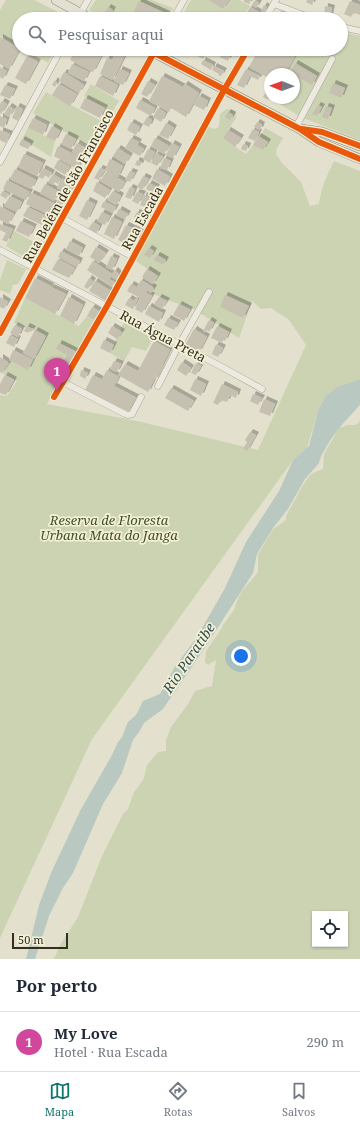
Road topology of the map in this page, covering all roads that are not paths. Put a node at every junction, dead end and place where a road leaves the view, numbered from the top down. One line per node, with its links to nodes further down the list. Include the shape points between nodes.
1 (56, 0): 5 (main road)
2 (88, 0): 6 (street)
3 (184, 0): 7 (street)
4 (275, 2): 8 (street); 9 (street)
5 (73, 12)
6 (81, 12)
7 (177, 12)
8 (269, 12)
9 (298, 12)
10 (348, 28): 11 (street)
11 (360, 31)
12 (57, 56): 21 (street)
13 (149, 56): 22 (street, Rua Belém de São Francisco)
14 (163, 56): 17 (main road)
15 (244, 56): 17 (street, Rua Escada)
16 (332, 59): 18 (street)
17 (224, 90): 18 (main road); 24 (street, Rua Escada)
18 (298, 128): 19 (main road, via 322,132); 20 (main road, via 319,142)
19 (360, 146)
20 (360, 159)
21 (0, 162)
22 (62, 218): 24 (street); 25 (street, Rua Belém de São Francisco)
23 (0, 250): 25 (street, Rua Água Preta)
24 (133, 257): 27 (street, Rua Escada)
25 (35, 268): 27 (street, Rua Água Preta); 28 (street, Rua Belém de São Francisco)
26 (208, 292): 29 (street)
27 (107, 306): 29 (street, Rua Água Preta); 30 (street, Rua Escada)
28 (0, 333)
29 (179, 345): 31 (street); 32 (street, Rua Água Preta)
30 (63, 382): 33 (street, Rua Escada); 34 (street, via 125,414 132,414)
31 (158, 386)
32 (262, 389)
33 (54, 397)
34 (141, 398)

